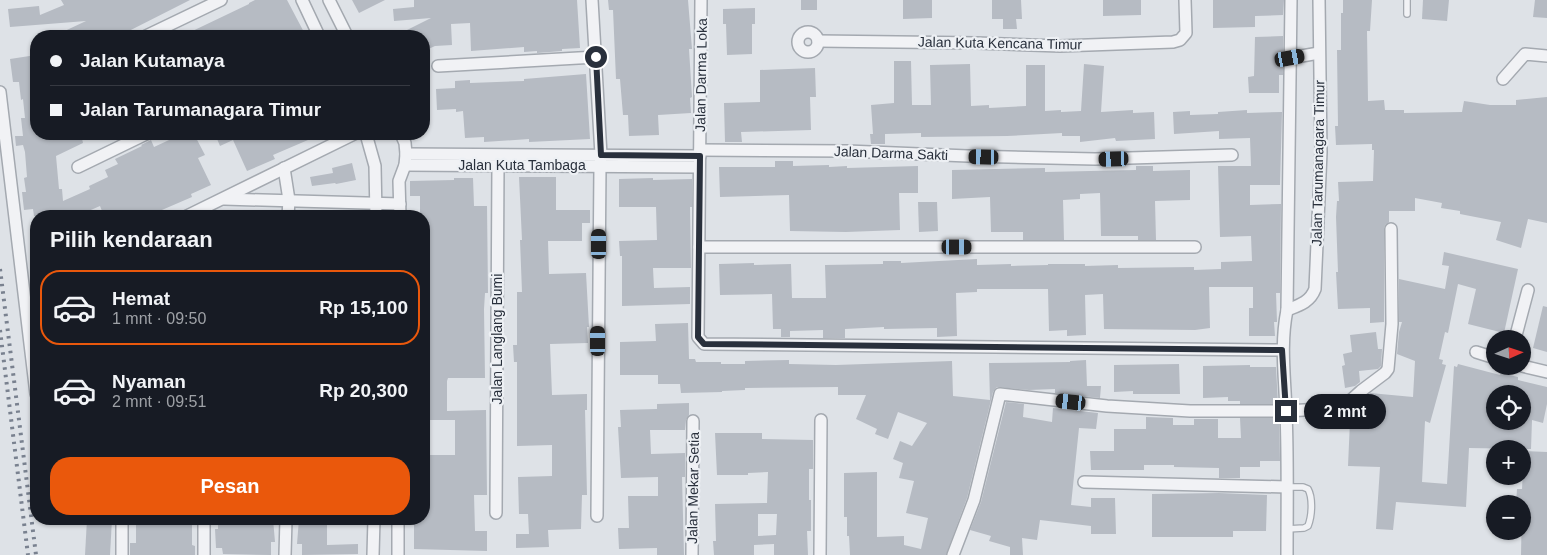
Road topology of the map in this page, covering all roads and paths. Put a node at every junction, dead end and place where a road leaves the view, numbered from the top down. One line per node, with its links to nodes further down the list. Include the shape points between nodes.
1 (221, 0): 11 (street)
2 (302, 0): 12 (street)
3 (329, 0): 13 (street)
4 (592, 0): 17 (street)
5 (702, 0): 27 (street, Jalan Darma Loka)
6 (1185, 0): 14 (street, Jalan Kuta Kencana Timur, via 1186,32 1174,42 1060,46)
7 (1291, 0): 18 (street, Jalan Tarumanagara Timur)
8 (1319, 0): 15 (street, Jalan Tarumanagara Timur)
9 (1407, 0): 10 (lane)
10 (1407, 14)
11 (158, 30)
12 (316, 30)
13 (344, 30)
14 (818, 41)
15 (1319, 53): 18 (street); 47 (street, Jalan Tarumanagara Timur, via 1321,152 1315,289 1305,303)
16 (1547, 56): 20 (street, via 1525,54)
17 (596, 57): 19 (street); 29 (street)
18 (1290, 58): 47 (street, Jalan Tarumanagara Timur)
19 (438, 66)
20 (1503, 79)
21 (0, 92): 46 (street)
22 (134, 140): 31 (street)
23 (342, 140): 32 (street)
24 (368, 140): 35 (street, via 375,166)
25 (404, 140): 28 (street)
26 (1232, 155): 27 (street, Jalan Darma Sakti, via 1095,159 847,151)
27 (700, 157): 29 (street, Jalan Kuta Tambaga); 42 (street, Jalan Darma Loka)
28 (406, 160): 29 (street, Jalan Kuta Tambaga); 30 (street, Jalan Kuta Tambaga); 36 (street, via 399,181)
29 (600, 160): 30 (street, Jalan Kuta Tambaga); 61 (street)
30 (498, 165): 60 (street, Jalan Langlang Bumi)
31 (78, 167)
32 (284, 168): 33 (street); 34 (street)
33 (223, 199): 34 (street); 37 (street)
34 (289, 200): 35 (street); 38 (street)
35 (376, 203): 36 (street); 39 (street)
36 (400, 204): 40 (street)
37 (207, 210)
38 (288, 210)
39 (376, 210)
40 (400, 210)
41 (1391, 229): 55 (street, via 1392,324 1388,369 1341,410)
42 (699, 247): 43 (street); 50 (street, Jalan Darma Loka, via 698,337 704,344)
43 (1195, 247)
44 (1528, 290): 48 (street)
45 (30, 291): 46 (street)
46 (25, 294): 49 (street)
47 (1287, 310): 50 (street, Jalan Tarumanagara Timur)
48 (1517, 330)
49 (30, 339)
50 (1282, 350): 55 (street, Jalan Tarumanagara Timur)
51 (1476, 352): 52 (street)
52 (1486, 355)
53 (1531, 368): 54 (street)
54 (1547, 372)
55 (1286, 411): 59 (street, Jalan Tarumanagara Timur); 75 (street, via 1190,411 1106,406 1000,394 974,500)
56 (821, 420): 74 (street)
57 (693, 421): 73 (street, Jalan Mekar Setia)
58 (1084, 482): 59 (street)
59 (1287, 487): 67 (street, Jalan Tarumanagara Timur); 67 (lane, via 1308,489 1310,521 1304,528)
60 (496, 513)
61 (598, 516)
62 (122, 525): 68 (street)
63 (204, 525): 69 (street)
64 (286, 525): 70 (street)
65 (374, 525): 71 (street)
66 (398, 525): 72 (street)
67 (1287, 529): 76 (street, Jalan Tarumanagara Timur)
68 (122, 555)
69 (204, 555)
70 (285, 555)
71 (373, 555)
72 (398, 555)
73 (692, 555)
74 (820, 555)
75 (953, 555)
76 (1288, 555)

